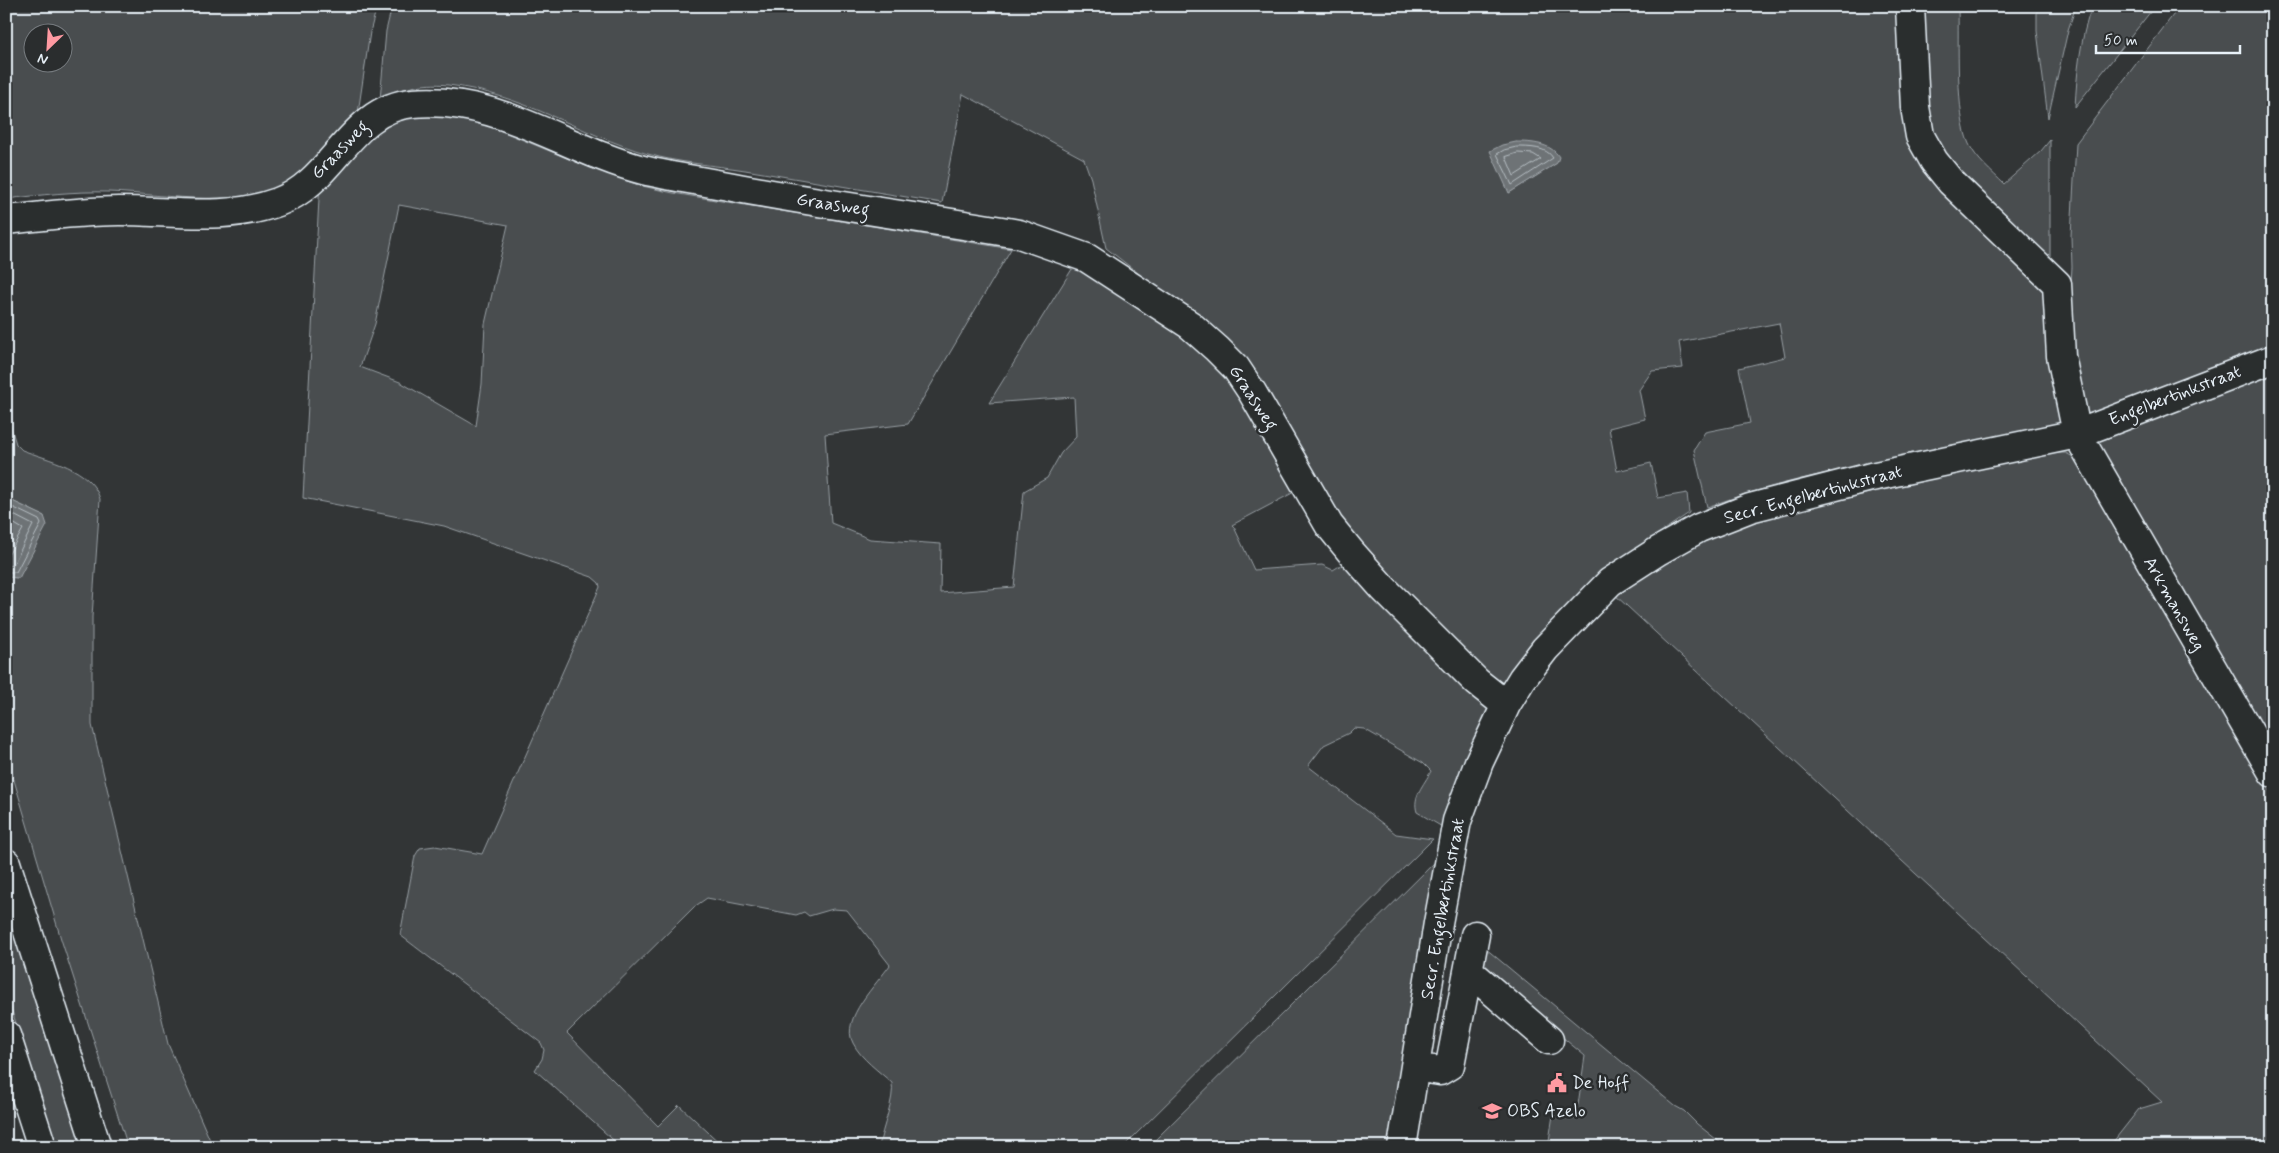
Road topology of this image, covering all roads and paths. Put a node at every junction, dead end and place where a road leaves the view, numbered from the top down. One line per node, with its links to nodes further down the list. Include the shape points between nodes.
1 (1910, 6): 4 (main road, Arkmansweg, via 1915,107 1920,136 1951,182 2056,284 2061,356)
2 (6, 220): 5 (main road, Graasweg, via 91,212 228,213 270,205 294,194 312,180 372,116 396,105 436,102 462,105 521,121 604,157 645,170 802,200 1019,234 1046,242 1087,258 1190,325 1236,368 1330,524 1351,552 1477,682)
3 (2273, 359): 4 (main road, Engelbertinkstraat)
4 (2077, 434): 5 (main road, Secr. Engelbertinkstraat, via 1823,489 1750,508 1700,528 1610,582 1545,649); 6 (main road, Arkmansweg)
5 (1506, 705): 12 (main road, Secr. Engelbertinkstraat, via 1456,821)
6 (2273, 773)
7 (6, 863): 14 (main road)
8 (1475, 935): 9 (main road)
9 (1469, 971): 11 (main road); 12 (main road, via 1450,1065 1440,1072)
10 (6, 1035): 13 (main road)
11 (1549, 1040)
12 (1415, 1067): 15 (main road, Secr. Engelbertinkstraat)
13 (42, 1147)
14 (97, 1147)
15 (1402, 1147)

